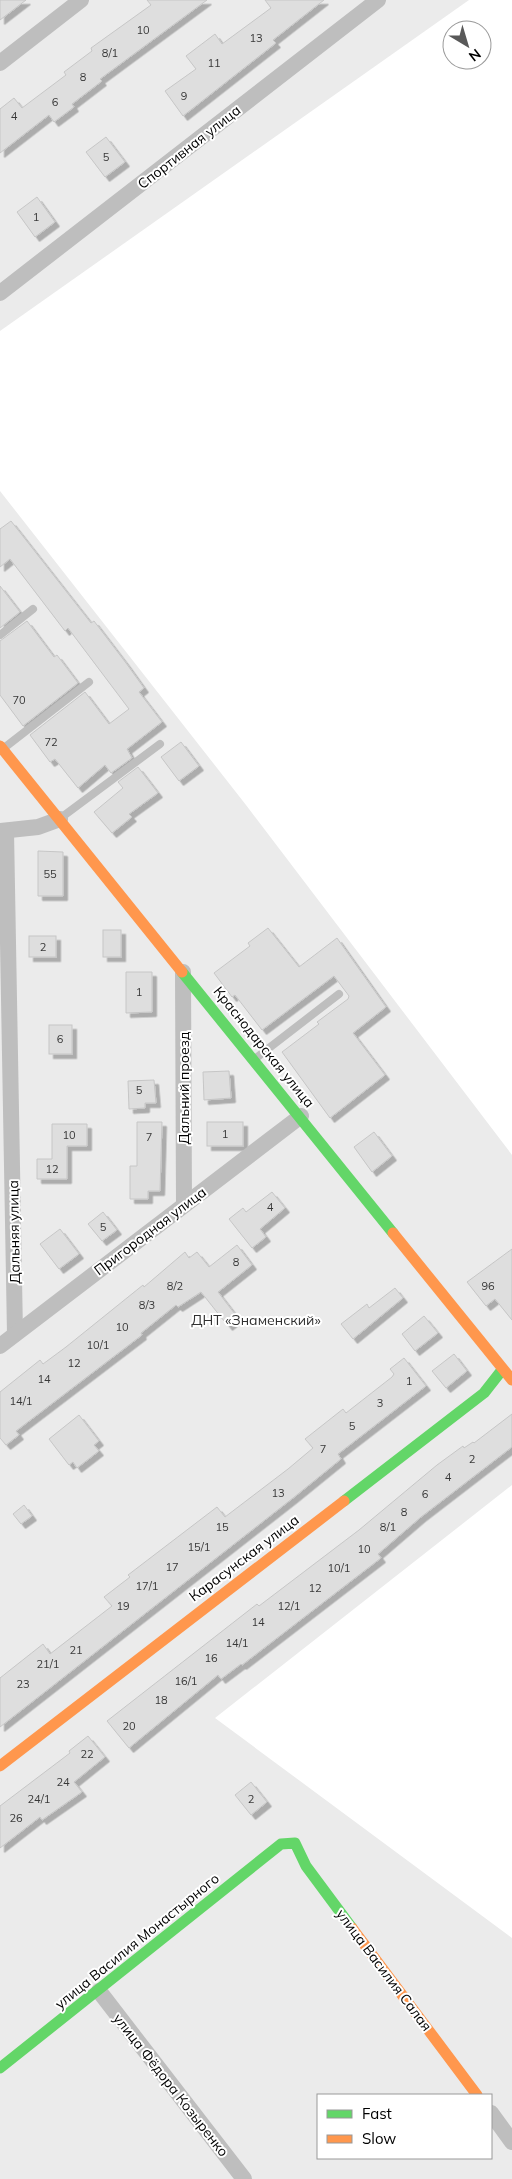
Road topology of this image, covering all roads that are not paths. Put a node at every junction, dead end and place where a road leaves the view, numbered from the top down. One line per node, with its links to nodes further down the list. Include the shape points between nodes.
1 (81, 0): 3 (street)
2 (378, 0): 4 (street, Спортивная улица)
3 (0, 63)
4 (0, 293)
5 (33, 609): 6 (lane)
6 (0, 635)
7 (89, 682): 9 (lane)
8 (160, 744): 10 (lane)
9 (1, 747): 10 (street, Краснодарская улица)
10 (60, 818): 11 (street, via 38,827); 12 (street, Краснодарская улица)
11 (3, 831): 17 (street, Дальняя улица)
12 (183, 972): 14 (street, Краснодарская улица); 16 (street, Дальний проезд)
13 (339, 994): 14 (lane)
14 (254, 1059): 15 (street, Краснодарская улица)
15 (301, 1116): 16 (street, Пригородная улица); 19 (street, Краснодарская улица)
16 (184, 1205): 17 (street, Пригородная улица)
17 (16, 1334): 18 (street, Пригородная улица)
18 (0, 1346)
19 (502, 1370): 20 (street, Краснодарская улица); 21 (street, Карасунская улица, via 484,1393)
20 (512, 1380)
21 (0, 1766)
22 (295, 1843): 23 (street, улица Василия Монастырного, via 281,1844); 25 (street, улица Василия Салая, via 306,1866)
23 (99, 1992): 24 (street, улица Василия Монастырного); 28 (street, улица Фёдора Козыренко)
24 (0, 2068)
25 (476, 2094)
26 (492, 2114): 27 (street)
27 (512, 2142)
28 (244, 2179)

